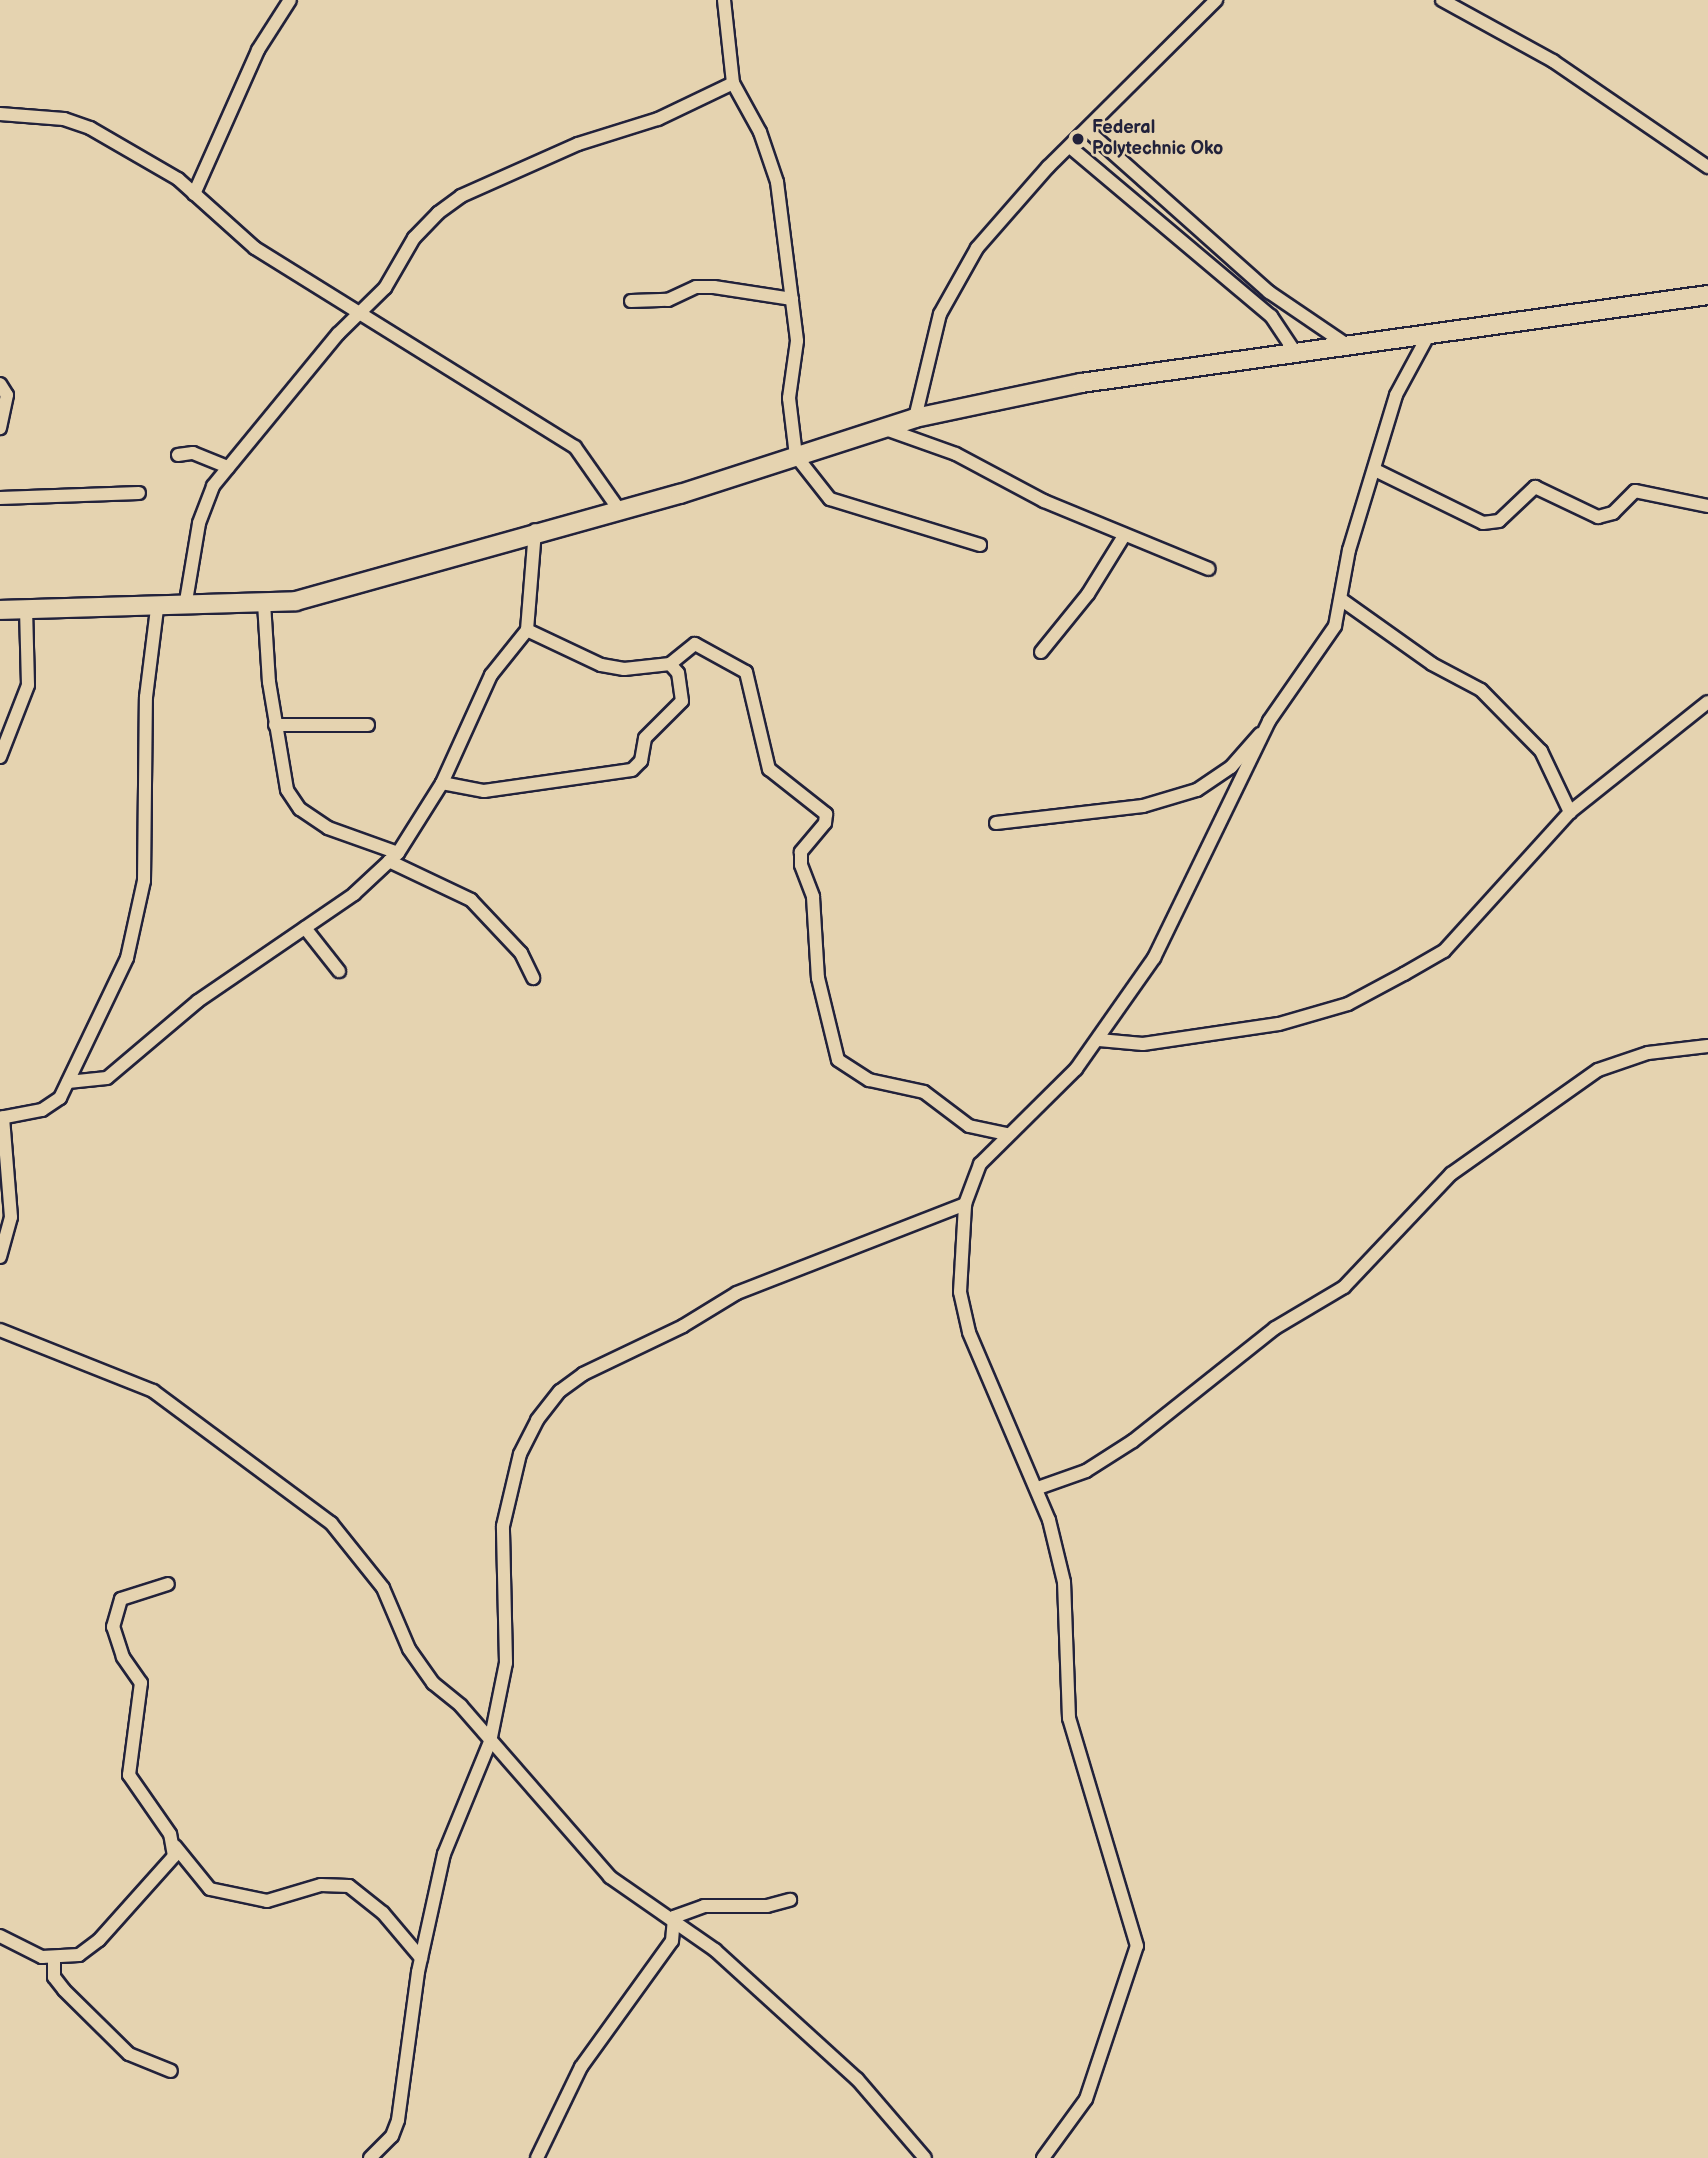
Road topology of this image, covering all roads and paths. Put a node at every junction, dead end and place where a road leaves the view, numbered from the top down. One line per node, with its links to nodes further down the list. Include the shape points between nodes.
1 (290, 0): 10 (street, via 258,50)
2 (724, 0): 5 (street)
3 (1216, 0): 7 (street)
4 (1442, 0): 9 (street, via 1553,61)
5 (733, 83): 16 (street, via 760,132 778,183); 18 (street, via 689,106 578,144 461,196 414,238 386,288)
6 (0, 114): 10 (street, via 64,119 90,128)
7 (1087, 130): 8 (street); 11 (street)
8 (1070, 147): 12 (street); 23 (street, via 977,248 955,281 940,314)
9 (1708, 167)
10 (194, 194): 18 (street, via 255,248)
11 (1178, 211): 12 (street); 13 (street)
12 (1165, 226): 14 (street)
13 (1224, 253): 14 (street); 20 (street, via 1299,317)
14 (1213, 265): 21 (street, via 1271,316)
15 (1708, 295): 19 (main road)
16 (792, 299): 17 (street, via 696,287 668,300); 27 (street, via 797,341 789,398)
17 (631, 301)
18 (360, 313): 28 (street); 33 (street, via 575,447)
19 (1430, 332): 20 (main road); 29 (street, via 1396,395)
20 (1347, 345): 21 (main road)
21 (1295, 352): 23 (main road, via 1081,383)
22 (0, 384): 24 (street, via 7,395)
23 (915, 418): 25 (main road)
24 (0, 428)
25 (882, 428): 27 (main road); 35 (street, via 956,454)
26 (178, 455): 28 (street, via 193,453)
27 (796, 456): 33 (main road); 36 (street, via 831,499)
28 (228, 467): 40 (street, via 199,523)
29 (1375, 470): 32 (street, via 1483,523 1499,521 1535,487 1598,517 1613,513 1635,491); 38 (street, via 1349,550)
30 (139, 493): 31 (street)
31 (0, 498)
32 (1708, 506)
33 (620, 511): 34 (main road)
34 (536, 530): 39 (main road, via 368,582); 44 (street)
35 (1124, 536): 37 (street); 45 (street, via 1088,594)
36 (980, 545)
37 (1209, 569)
38 (1342, 600): 48 (street, via 1335,626); 53 (street, via 1432,664 1481,690 1541,751)
39 (264, 603): 40 (main road); 49 (street)
40 (184, 607): 42 (main road)
41 (26, 609): 42 (main road); 43 (main road); 51 (street, via 28,685)
42 (156, 609): 61 (street, via 146,697 144,881 127,958)
43 (0, 610)
44 (527, 630): 46 (street, via 601,665 624,669); 52 (street, via 491,676)
45 (1041, 652)
46 (670, 664): 52 (street, via 678,673 682,701 645,738 641,761 632,770 484,791); 63 (street, via 695,644 746,672 769,769 826,814 825,823 801,852 801,865 813,897 818,978 838,1060 869,1080 924,1092 969,1126)
47 (1708, 702): 53 (street)
48 (1269, 721): 54 (street, via 1231,767 1197,790 1143,806); 59 (street, via 1171,928)
49 (275, 725): 50 (street); 55 (street, via 287,790 300,809 328,828)
50 (368, 725)
51 (0, 757)
52 (442, 783): 55 (street)
53 (1570, 812): 59 (street, via 1444,951 1348,1004 1222,1034 1143,1044)
54 (996, 823)
55 (393, 857): 56 (street); 58 (street, via 471,900 521,953)
56 (305, 928): 57 (street); 61 (street, via 198,1001 107,1078)
57 (339, 971)
58 (533, 978)
59 (1099, 1040): 63 (street)
60 (1708, 1046): 67 (street, via 1648,1053 1598,1070 1451,1174 1343,1287 1275,1328 1133,1441 1086,1471)
61 (68, 1082): 62 (street, via 60,1098 41,1110)
62 (2, 1118): 65 (street, via 11,1217)
63 (1008, 1134): 64 (street, via 980,1164)
64 (965, 1204): 67 (street, via 960,1292 969,1332); 69 (street, via 780,1272 560,1391 537,1420 509,1488 503,1526 506,1663)
65 (0, 1257)
66 (0, 1330): 69 (street, via 153,1391 331,1522 383,1588 419,1665)
67 (1038, 1488): 80 (street, via 1064,1581 1071,1728 1137,1946 1086,2099)
68 (168, 1584): 70 (street, via 121,1599 113,1627 123,1657 141,1682 129,1775)
69 (491, 1742): 72 (street, via 620,1886); 74 (street, via 448,1842)
70 (175, 1846): 74 (street, via 210,1889 267,1901 321,1885 349,1886 383,1913); 75 (street, via 166,1870 99,1940 79,1955)
71 (790, 1900): 72 (street, via 767,1906 704,1906)
72 (674, 1917): 78 (street, via 671,1941 581,2067); 79 (street, via 857,2079)
73 (0, 1937): 75 (street)
74 (421, 1958): 77 (street, via 398,2120 392,2136)
75 (54, 1959): 76 (street, via 54,1977 64,1990 129,2054)
76 (171, 2071)
77 (370, 2158)
78 (537, 2158)
79 (925, 2158)
80 (1043, 2158)

